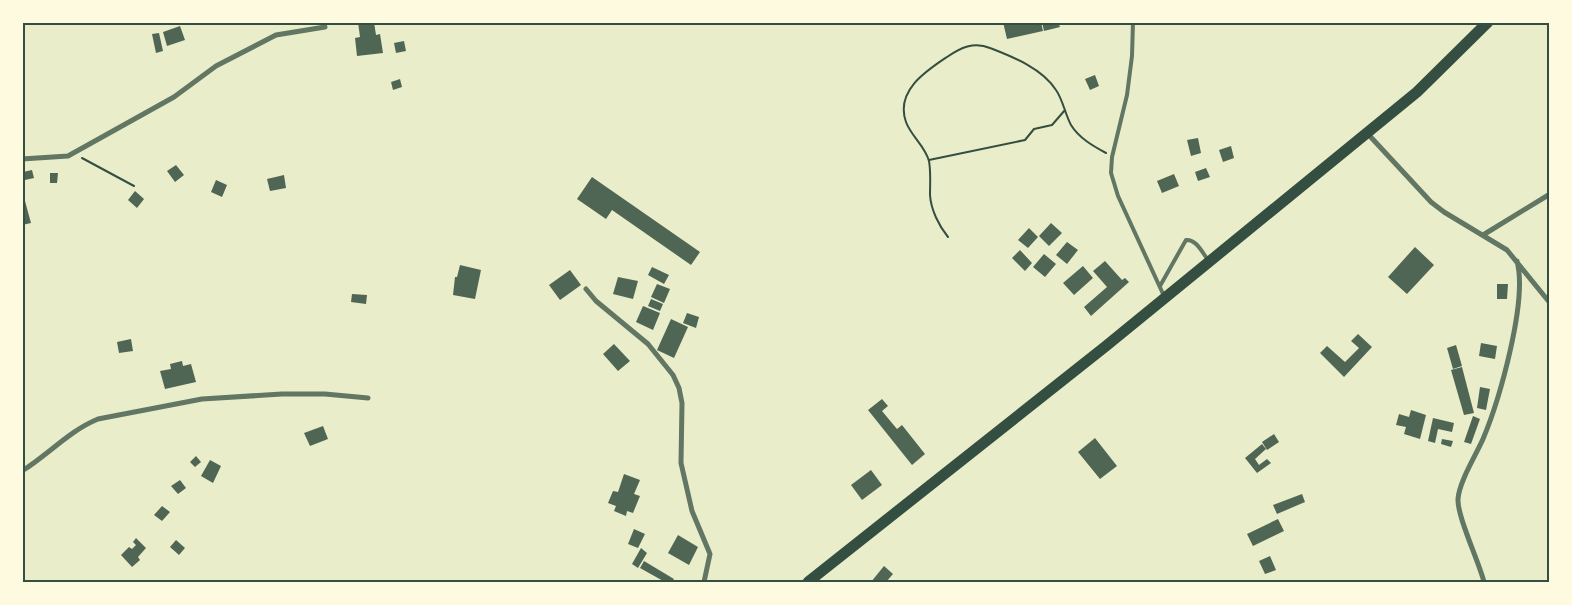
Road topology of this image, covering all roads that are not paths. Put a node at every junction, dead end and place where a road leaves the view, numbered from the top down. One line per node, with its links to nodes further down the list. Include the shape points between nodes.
1 (1133, 22): 10 (lane, via 1127,95 1112,157 1113,184)
2 (1488, 22): 4 (highway, via 1417,92)
3 (325, 27): 5 (street, via 276,35 221,64 174,97 68,156)
4 (1366, 132): 7 (street, via 1432,202); 9 (highway)
5 (22, 159)
6 (1550, 194): 7 (street)
7 (1482, 235): 8 (street, via 1500,244)
8 (1518, 261): 13 (street); 18 (street, via 1521,274 1516,316 1502,384 1492,417 1458,498)
9 (1209, 262): 10 (lane, via 1198,245 1186,240); 12 (highway)
10 (1160, 286): 12 (lane)
11 (586, 289): 16 (street, via 648,344 673,375 679,388 682,403 681,464 692,511 710,554)
12 (1165, 298): 17 (highway)
13 (1550, 303)
14 (368, 398): 15 (street, via 291,394 202,399 98,419 65,437)
15 (22, 471)
16 (704, 582)
17 (808, 582)
18 (1484, 582)

